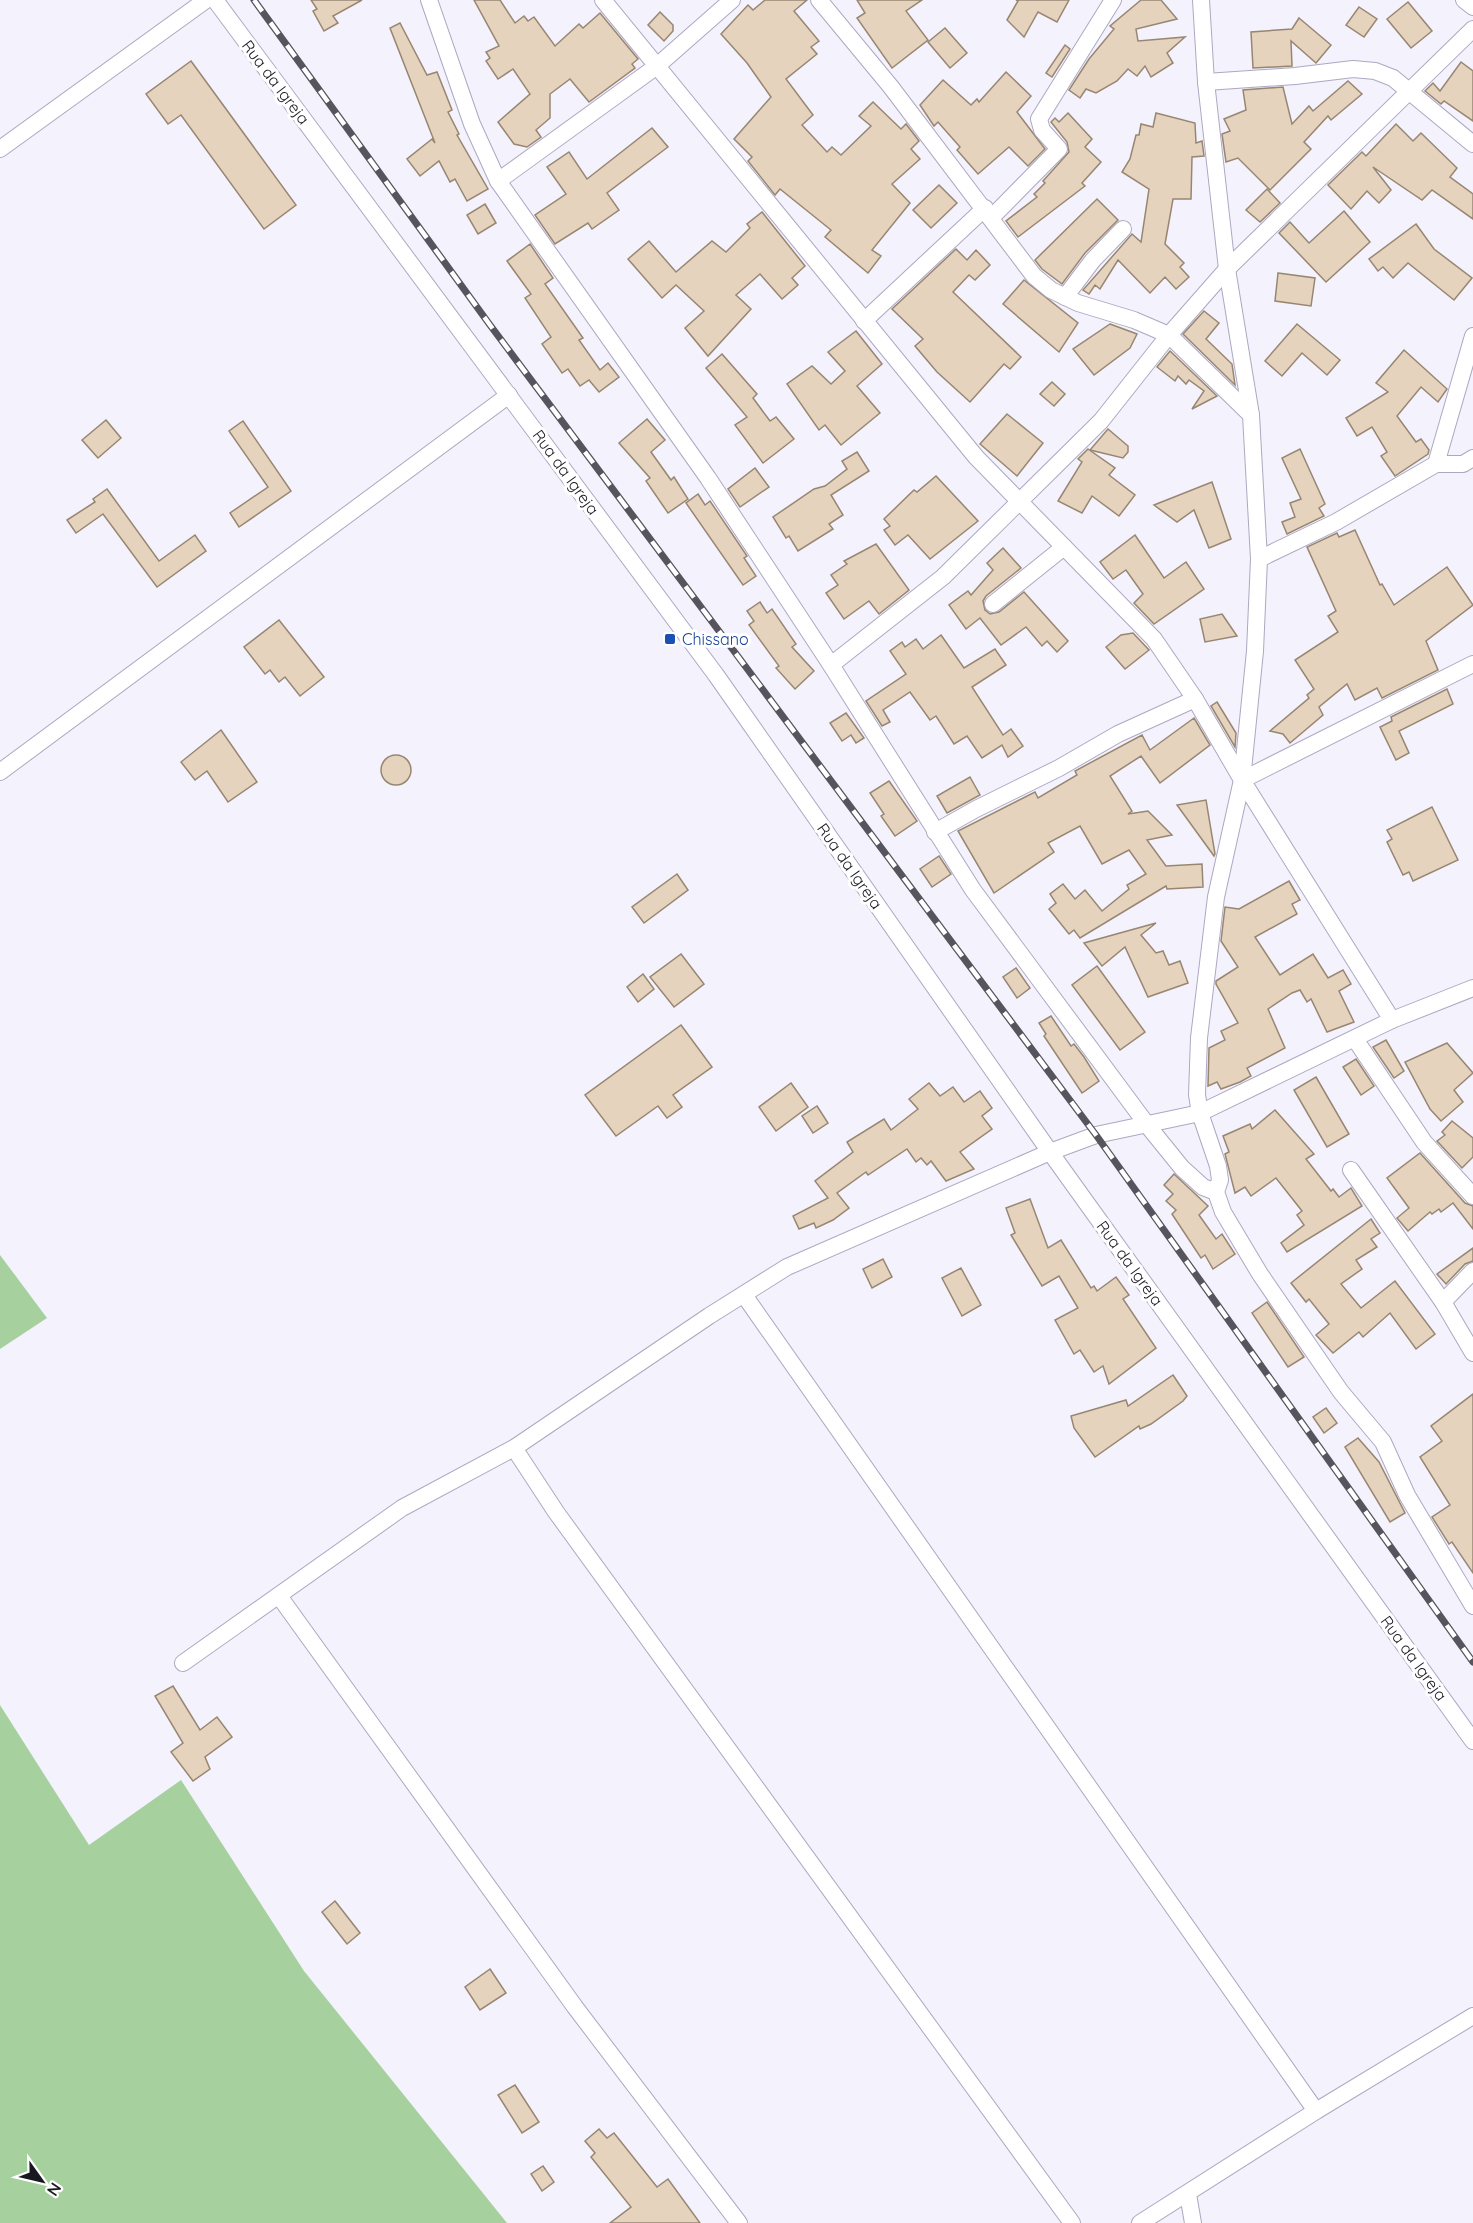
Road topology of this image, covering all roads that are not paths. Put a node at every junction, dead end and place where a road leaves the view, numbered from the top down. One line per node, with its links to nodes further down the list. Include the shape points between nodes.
1 (206, 0): 16 (street)
2 (215, 0): 25 (street, Rua da Igreja)
3 (429, 0): 17 (street, via 458,85)
4 (603, 0): 12 (street)
5 (732, 0): 12 (street)
6 (819, 0): 18 (street)
7 (1113, 0): 18 (street, via 1039,119 1042,130 1059,149)
8 (1201, 0): 13 (street)
9 (1464, 0): 10 (street)
10 (1473, 7)
11 (1473, 29): 14 (street)
12 (657, 66): 17 (street); 22 (street)
13 (1206, 82): 14 (street, via 1353,69 1393,78); 20 (street)
14 (1409, 91): 15 (street); 20 (street)
15 (1473, 144)
16 (0, 149)
17 (498, 181): 34 (street, via 640,378)
18 (988, 212): 21 (street, via 1034,276); 22 (street)
19 (1123, 229): 21 (street)
20 (1227, 269): 23 (street); 26 (street)
21 (1065, 297): 23 (street)
22 (864, 321): 29 (street, via 976,457)
23 (1168, 335): 26 (street); 29 (street, via 1101,421)
24 (1473, 336): 28 (street)
25 (509, 395): 36 (street); 44 (street, Rua da Igreja, via 716,675)
26 (1251, 415): 31 (street)
27 (1473, 458): 28 (street, via 1463,464)
28 (1436, 464): 31 (street, via 1336,522)
29 (1019, 502): 30 (street); 34 (street, via 943,577)
30 (1064, 547): 32 (street); 35 (street, via 1154,639)
31 (1260, 560): 37 (street)
32 (993, 604)
33 (1473, 664): 37 (street)
34 (831, 665): 38 (street)
35 (1195, 699): 37 (street); 38 (street, via 1118,734)
36 (0, 772)
37 (1242, 780): 40 (street); 42 (street, via 1216,897 1199,1038)
38 (935, 832): 43 (street, via 1065,1018)
39 (1473, 988): 40 (street)
40 (1392, 1020): 41 (street)
41 (1355, 1039): 42 (street); 47 (street, via 1424,1142)
42 (1200, 1113): 43 (street); 46 (street, via 1221,1180)
43 (1148, 1126): 44 (street, via 1096,1135); 46 (street, via 1182,1168 1203,1187)
44 (1050, 1152): 49 (street, via 787,1267); 56 (street, Rua da Igreja)
45 (1351, 1170): 50 (street)
46 (1216, 1192): 54 (street, via 1234,1233 1279,1302 1341,1392 1383,1442 1407,1495)
47 (1473, 1197)
48 (1473, 1272): 50 (street)
49 (744, 1295): 52 (street); 58 (street)
50 (1443, 1302): 51 (street)
51 (1473, 1353)
52 (514, 1448): 53 (street, via 402,1508); 61 (street, via 556,1512)
53 (279, 1596): 55 (street); 60 (street, via 575,2007)
54 (1473, 1606)
55 (183, 1663)
56 (1473, 1741)
57 (1473, 2016): 58 (street)
58 (1316, 2111): 59 (street)
59 (1188, 2194): 62 (street); 63 (street)
60 (739, 2223)
61 (1072, 2223)
62 (1140, 2223)
63 (1193, 2223)

